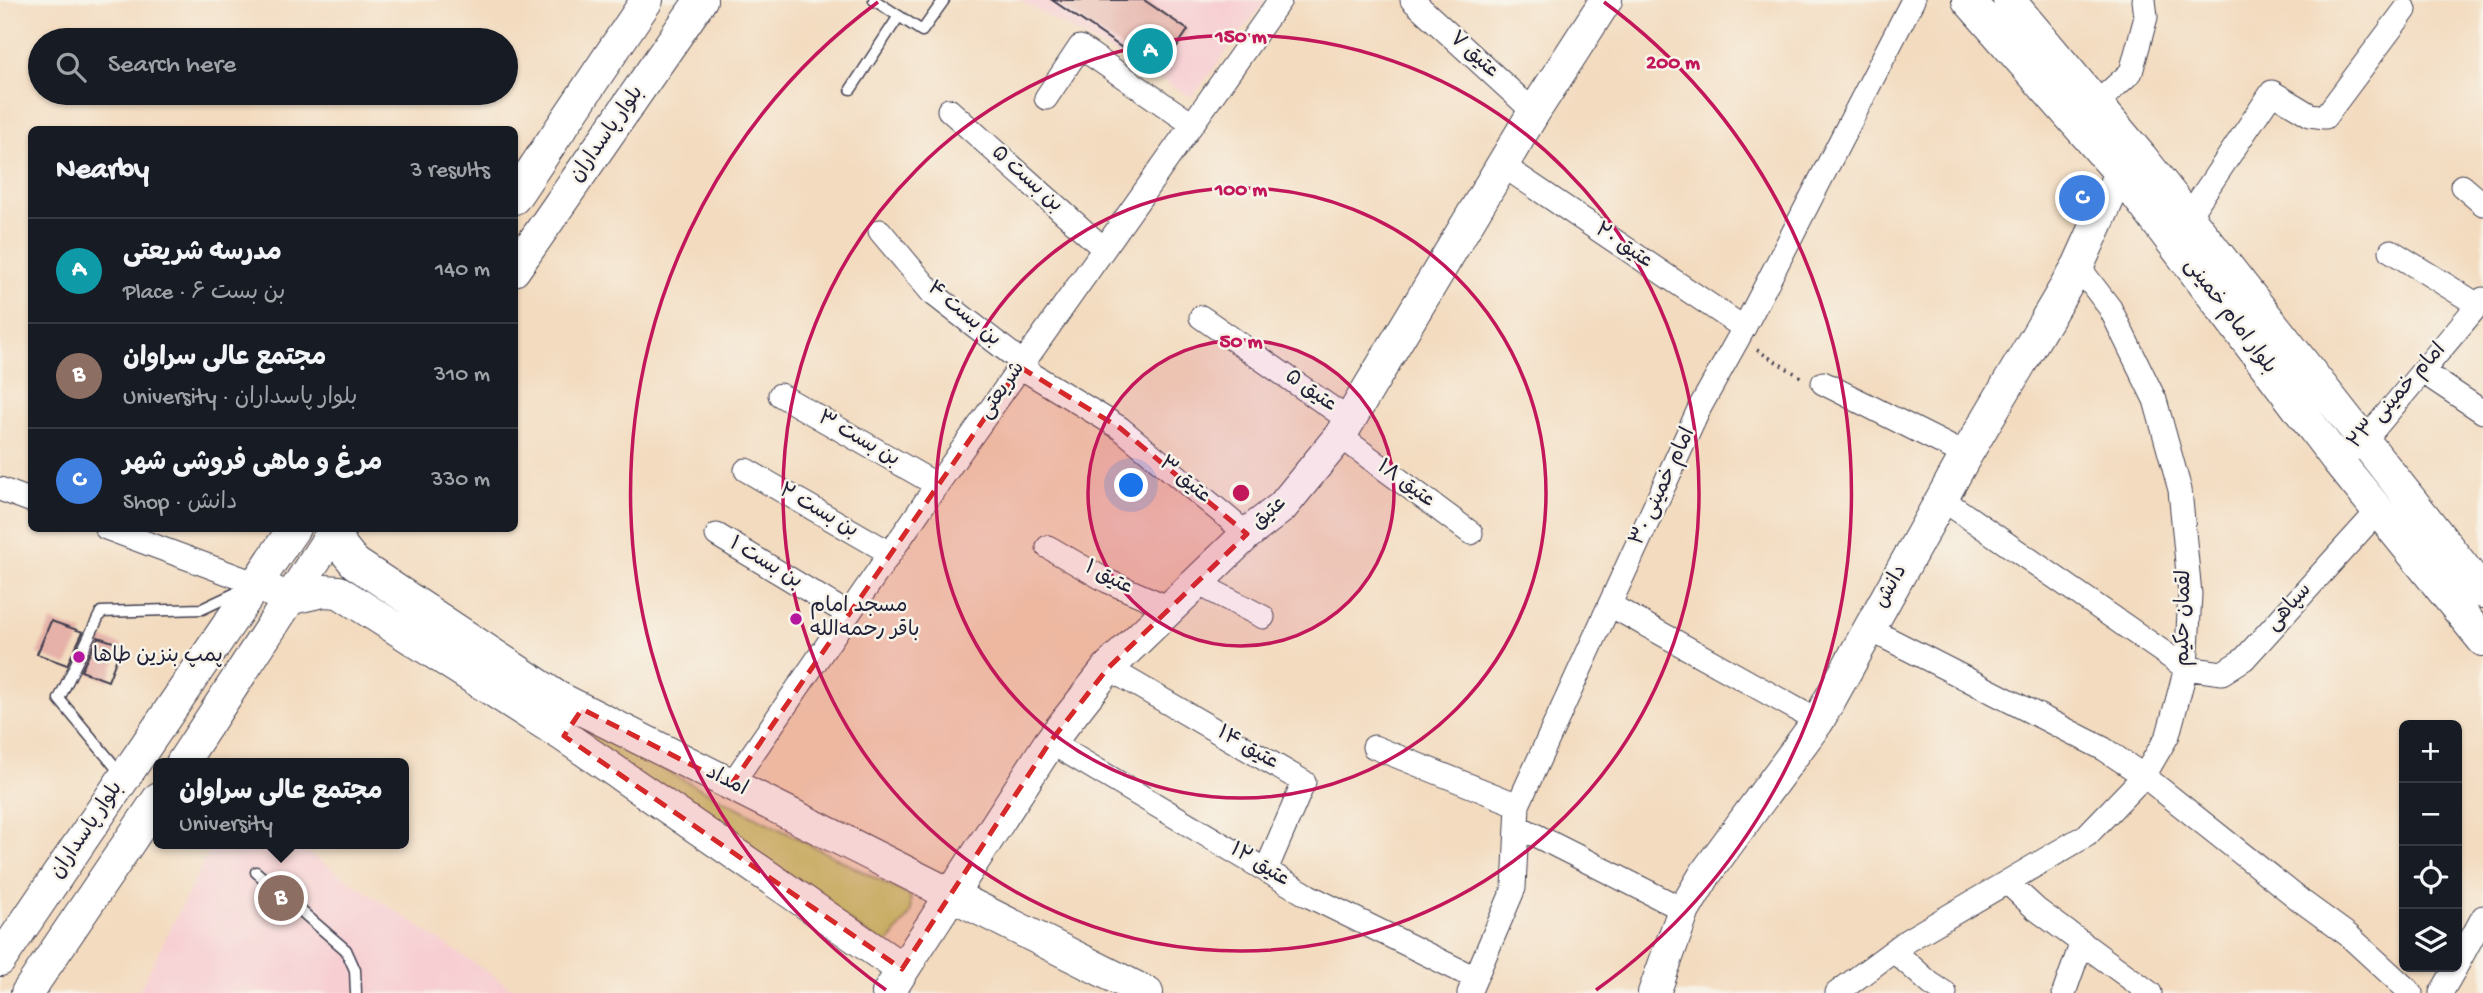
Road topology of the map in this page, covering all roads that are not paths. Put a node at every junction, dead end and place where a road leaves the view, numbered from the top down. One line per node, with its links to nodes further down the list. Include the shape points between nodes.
1 (647, 0): 23 (street, بلوار پاسداران)
2 (701, 0): 29 (street, بلوار پاسداران)
3 (874, 0): 13 (lane)
4 (944, 0): 13 (lane, via 922,31)
5 (1280, 0): 19 (street, شریعتی)
6 (1412, 0): 18 (street, عتیق ۷)
7 (1606, 0): 18 (street, عتیق)
8 (1913, 0): 33 (street, امام خمینی ۳۰)
9 (1968, 0): 21 (street, بلوار امام خمینی)
10 (2009, 0): 16 (street, بلوار امام خمینی)
11 (2144, 0): 16 (street, via 2146,17 2131,72)
12 (2405, 10): 25 (street, via 2325,117 2310,116 2272,93)
13 (899, 16): 14 (lane)
14 (850, 89)
15 (1046, 98): 19 (street, via 1080,47)
16 (2096, 104): 25 (street, بلوار امام خمینی)
17 (949, 110): 27 (street, بن بست ۵)
18 (1534, 112): 20 (street, عتیق)
19 (1192, 124): 27 (street, شریعتی)
20 (1502, 165): 33 (street, عتیق ۲۰); 40 (street, عتیق)
21 (2120, 173): 30 (street, دانش); 43 (street, بلوار امام خمینی)
22 (2462, 186): 24 (street)
23 (518, 192)
24 (2483, 204)
25 (2188, 217): 41 (street, بلوار امام خمینی)
26 (880, 231): 34 (street, بن بست ۴, via 932,293)
27 (1104, 250): 34 (street, شریعتی)
28 (2391, 251): 31 (street)
29 (518, 264)
30 (2078, 266): 42 (street, دانش); 70 (street, لقمان حکیم, via 2110,308 2155,400 2180,490 2190,594)
31 (2481, 302): 35 (street, امام خمینی ۲۳)
32 (1201, 317): 40 (street, عتیق ۵)
33 (1741, 333): 63 (street, امام خمینی ۳۰, via 1700,407)
34 (1022, 365): 39 (street, بن بست ۴); 45 (street, شریعتی)
35 (2423, 372): 38 (street); 41 (street, امام خمینی ۲۳)
36 (1822, 383): 42 (street)
37 (780, 395): 45 (street, بن بست ۳)
38 (2483, 412)
39 (1120, 428): 55 (street, عتیق ۳)
40 (1344, 428): 54 (street, عتیق ۱۸); 55 (street, عتیق, via 1282,507)
41 (2364, 441): 43 (street, امام خمینی ۲۳); 61 (street, بلوار امام خمینی)
42 (1966, 455): 47 (street, دانش)
43 (2338, 461): 49 (street, بلوار امام خمینی)
44 (746, 470): 58 (street, بن بست ۲)
45 (937, 485): 58 (street, شریعتی)
46 (0, 489): 48 (street)
47 (1941, 499): 67 (street, دانش); 70 (street)
48 (28, 500)
49 (2378, 511): 68 (street, بلوار امام خمینی); 70 (street, سپاهی, via 2245,659 2222,673)
50 (117, 532): 60 (street)
51 (291, 532): 60 (street, بلوار پاسداران)
52 (334, 532): 62 (street)
53 (337, 532): 71 (street, امداد, via 355,563)
54 (1471, 533)
55 (1247, 534): 59 (street, عتیق)
56 (717, 535): 65 (street, بن بست ۱)
57 (1048, 547): 64 (street, عتیق ۱, via 1107,581)
58 (890, 553): 65 (street, شریعتی)
59 (1197, 583): 64 (street, عتیق); 66 (street)
60 (257, 584): 62 (street); 78 (street, بلوار پاسداران); 78 (lane, via 202,609 101,612 59,699)
61 (2483, 592)
62 (288, 599): 73 (street, via 340,592); 76 (street)
63 (1610, 605): 72 (street); 81 (street, امام خمینی ۳۰)
64 (1170, 608): 69 (street, عتیق)
65 (848, 614): 79 (street, شریعتی)
66 (1263, 617)
67 (1869, 629): 72 (street, دانش); 77 (street, via 2104,749)
68 (2483, 640)
69 (1108, 668): 74 (street, عتیق); 82 (street, عتیق ۱۴, via 1304,782)
70 (2186, 668): 77 (street, لقمان حکیم, via 2168,735)
71 (582, 709): 73 (street); 79 (street, امداد)
72 (1818, 722): 86 (street, دانش, via 1706,873)
73 (564, 736): 93 (street)
74 (1050, 742): 82 (street, عتیق ۱۲); 85 (street, عتیق)
75 (1374, 747): 81 (street)
76 (185, 758)
77 (2144, 776): 84 (street, لقمان حکیم, via 2087,835); 103 (street, via 2348,935)
78 (124, 777): 91 (street, بلوار پاسداران)
79 (731, 785): 85 (street, امداد)
80 (153, 807): 95 (street, بلوار پاسداران)
81 (1518, 815): 86 (street); 94 (street, امام خمینی ۳۰, via 1514,888)
82 (1266, 870): 94 (street, عتیق ۱۲)
83 (256, 872): 96 (lane, via 346,950 355,970)
84 (2008, 883): 88 (street); 89 (street, لقمان حکیم)
85 (950, 894): 93 (street, عتیق); 97 (street, امداد)
86 (1684, 910): 98 (street, دانش)
87 (2483, 917): 90 (street)
88 (2082, 942): 101 (street); 102 (street)
89 (1894, 951): 99 (street, لقمان حکیم); 100 (street)
90 (2462, 955)
91 (0, 960)
92 (2453, 972): 104 (street)
93 (895, 981)
94 (1472, 985)
95 (27, 993)
96 (356, 993)
97 (1147, 993)
98 (1654, 993)
99 (1837, 993)
100 (1945, 993)
101 (2064, 993)
102 (2150, 993)
103 (2411, 993)
104 (2441, 993)

